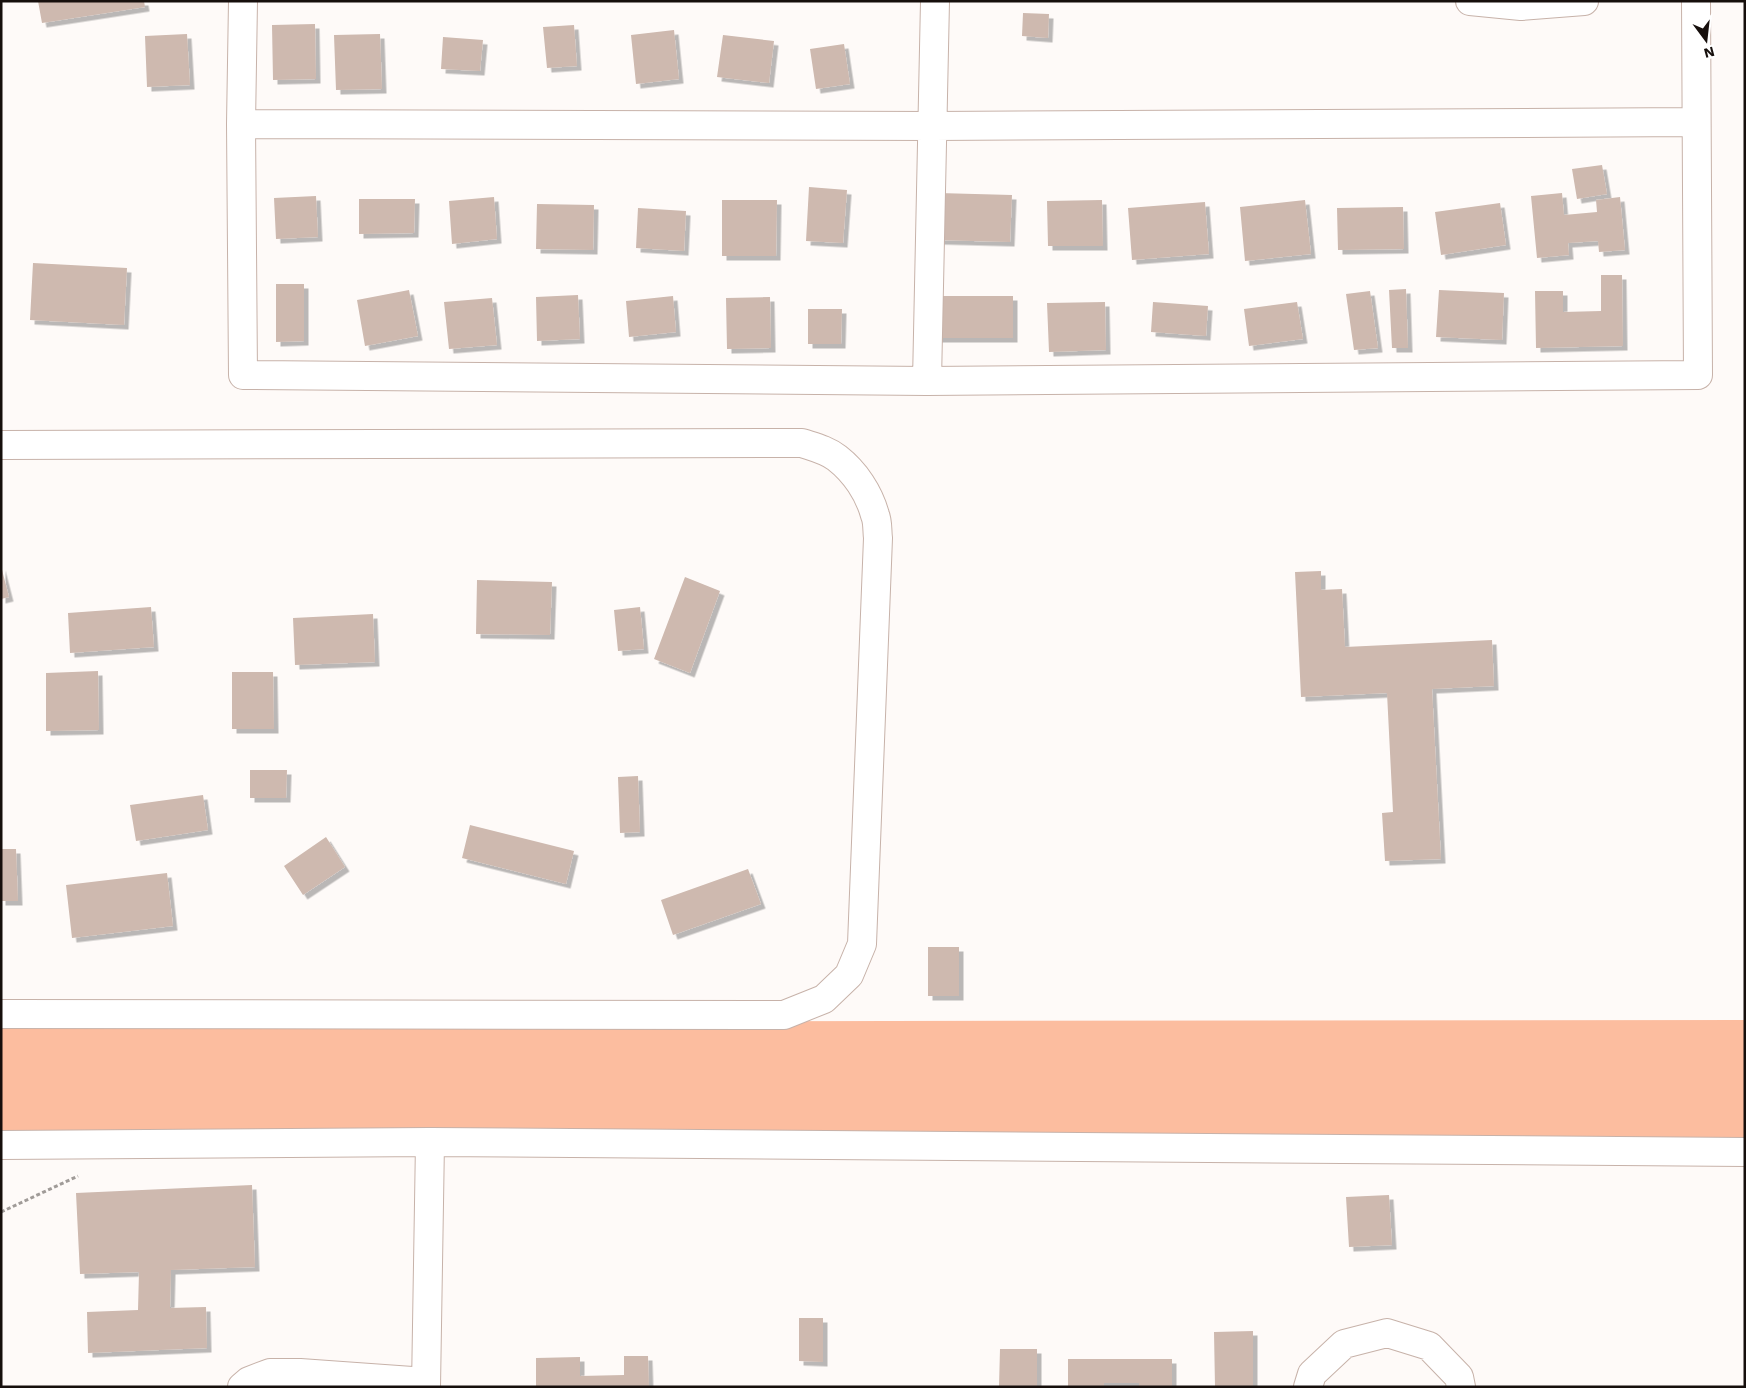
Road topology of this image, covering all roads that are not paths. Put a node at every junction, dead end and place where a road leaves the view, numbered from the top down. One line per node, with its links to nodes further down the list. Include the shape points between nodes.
1 (243, 1): 7 (street)
2 (935, 1): 8 (street)
3 (1470, 1): 4 (street, via 1521,6)
4 (1584, 1)
5 (1696, 1): 6 (street)
6 (1696, 122): 8 (street); 9 (street, via 1698,375)
7 (241, 124): 8 (street); 9 (street, via 243,375)
8 (933, 126): 9 (street)
9 (927, 381)
10 (1, 445): 11 (street, via 802,444 819,448 837,458 857,479 868,494 876,516 878,538 862,944 850,975 824,1000 784,1015)
11 (1, 1014)
12 (430, 1142): 13 (street); 14 (street); 16 (street)
13 (1, 1145)
14 (1745, 1152)
15 (362, 1382): 16 (street); 17 (street, via 300,1372 270,1373)
16 (426, 1384)
17 (242, 1387)
18 (1308, 1387): 19 (street, via 1312,1374 1344,1344 1387,1333 1429,1346 1459,1377)
19 (1461, 1387)

